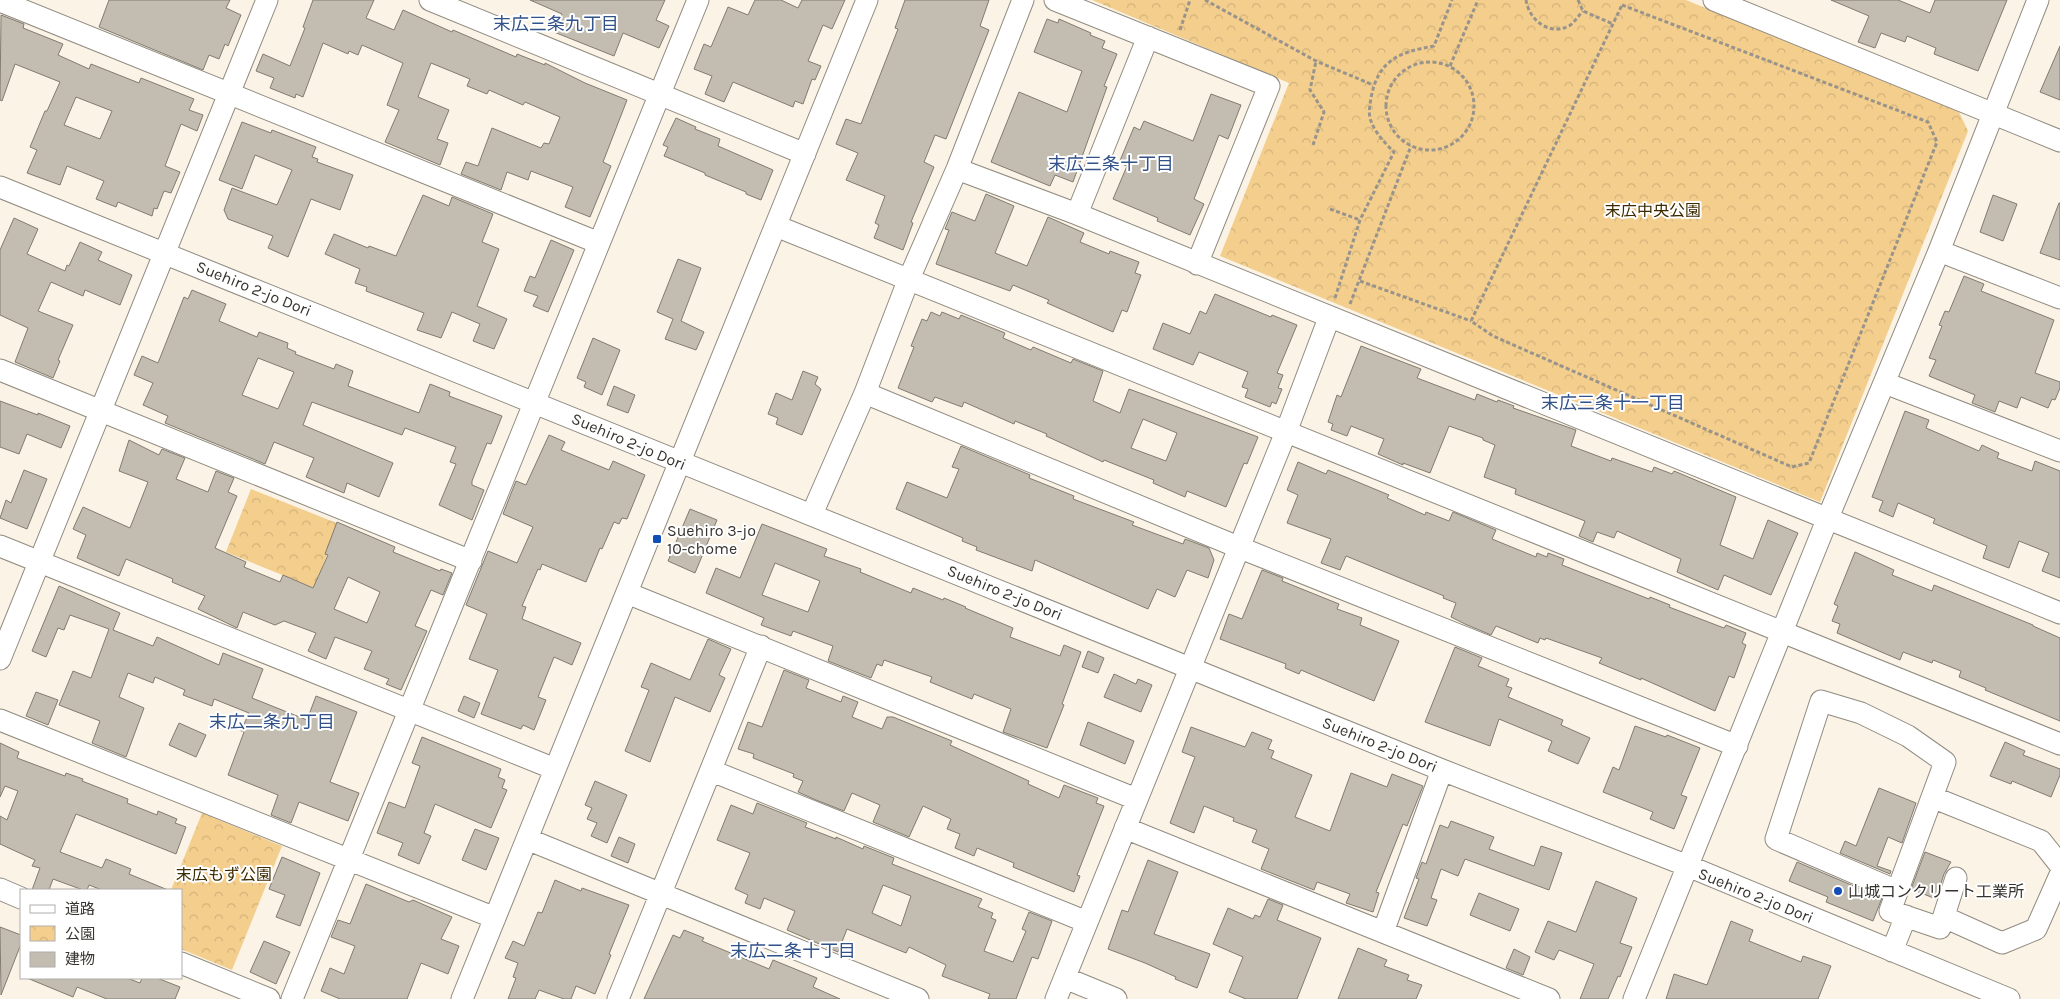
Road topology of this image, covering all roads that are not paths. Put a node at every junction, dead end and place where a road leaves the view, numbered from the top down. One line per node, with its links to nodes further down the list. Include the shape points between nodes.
1 (267, 0): 11 (street)
2 (430, 0): 12 (street)
3 (698, 0): 12 (street)
4 (867, 0): 15 (street)
5 (1023, 0): 16 (street)
6 (1055, 0): 10 (street)
7 (1714, 0): 13 (street)
8 (2038, 0): 13 (street)
9 (0, 1): 11 (street)
10 (1148, 37): 18 (street); 23 (street, via 1269,86)
11 (228, 94): 20 (street); 22 (street)
12 (660, 94): 15 (street); 20 (street)
13 (1993, 114): 14 (street); 21 (street)
14 (2060, 141)
15 (805, 154): 19 (street)
16 (956, 169): 18 (street); 24 (street)
17 (0, 187): 22 (street, Suehiro 2-jo Dori)
18 (1076, 214): 23 (street)
19 (776, 226): 24 (street); 34 (street)
20 (598, 243): 30 (street)
21 (1939, 251): 25 (street); 28 (street)
22 (165, 253): 30 (street, Suehiro 2-jo Dori); 31 (street)
23 (1197, 264): 26 (street)
24 (908, 281): 29 (street); 32 (street)
25 (2060, 298)
26 (1336, 320): 32 (street); 36 (street)
27 (0, 370): 31 (street)
28 (1885, 383): 33 (street); 36 (street)
29 (865, 393): 35 (street); 38 (street)
30 (536, 402): 34 (street, Suehiro 2-jo Dori); 39 (street)
31 (100, 410): 39 (street); 40 (street)
32 (1286, 432): 38 (street); 43 (street)
33 (2060, 451)
34 (679, 462): 35 (street, Suehiro 2-jo Dori); 41 (street)
35 (812, 514): 46 (street, Suehiro 2-jo Dori)
36 (1827, 520): 42 (street); 43 (street)
37 (0, 546): 40 (street)
38 (1238, 547): 46 (street); 50 (street)
39 (471, 561): 47 (street)
40 (39, 562): 45 (street); 47 (street)
41 (627, 593): 44 (street); 51 (street)
42 (2060, 613)
43 (1783, 632): 49 (street); 50 (street)
44 (761, 646): 53 (street); 55 (street)
45 (0, 659)
46 (1190, 667): 52 (street, Suehiro 2-jo Dori); 55 (street)
47 (408, 711): 51 (street); 58 (street)
48 (0, 720): 58 (street)
49 (2060, 744)
50 (1737, 746): 60 (street)
51 (556, 769): 57 (street)
52 (1442, 770): 60 (street, Suehiro 2-jo Dori); 71 (street)
53 (712, 771): 65 (street); 70 (street)
54 (1932, 797): 59 (street, via 2041,841); 64 (street); 64 (street, via 1945,762 1900,732 1861,713 1821,701 1776,839)
55 (1136, 799): 56 (street)
56 (1125, 828): 70 (street); 71 (street)
57 (527, 839): 65 (street); 68 (street)
58 (347, 860): 68 (street); 76 (street)
59 (2060, 865)
60 (1688, 866): 72 (street, Suehiro 2-jo Dori); 83 (street)
61 (2060, 874): 69 (street, via 2036,930 2002,943)
62 (1956, 878): 69 (street)
63 (0, 889): 66 (street)
64 (1897, 890): 67 (street, via 1890,911)
65 (659, 894): 78 (street); 79 (street)
66 (20, 898)
67 (1906, 916): 69 (street, via 1940,928); 72 (street)
68 (495, 918): 77 (street)
69 (1944, 918)
70 (1087, 922): 74 (street)
71 (1383, 932): 82 (street)
72 (1892, 951): 84 (street, Suehiro 2-jo Dori)
73 (182, 963): 75 (street)
74 (1065, 978): 80 (street); 81 (street)
75 (269, 999)
76 (292, 999)
77 (462, 999)
78 (618, 999)
79 (918, 999)
80 (1056, 999)
81 (1116, 999)
82 (1549, 999)
83 (1634, 999)
84 (2009, 999)

